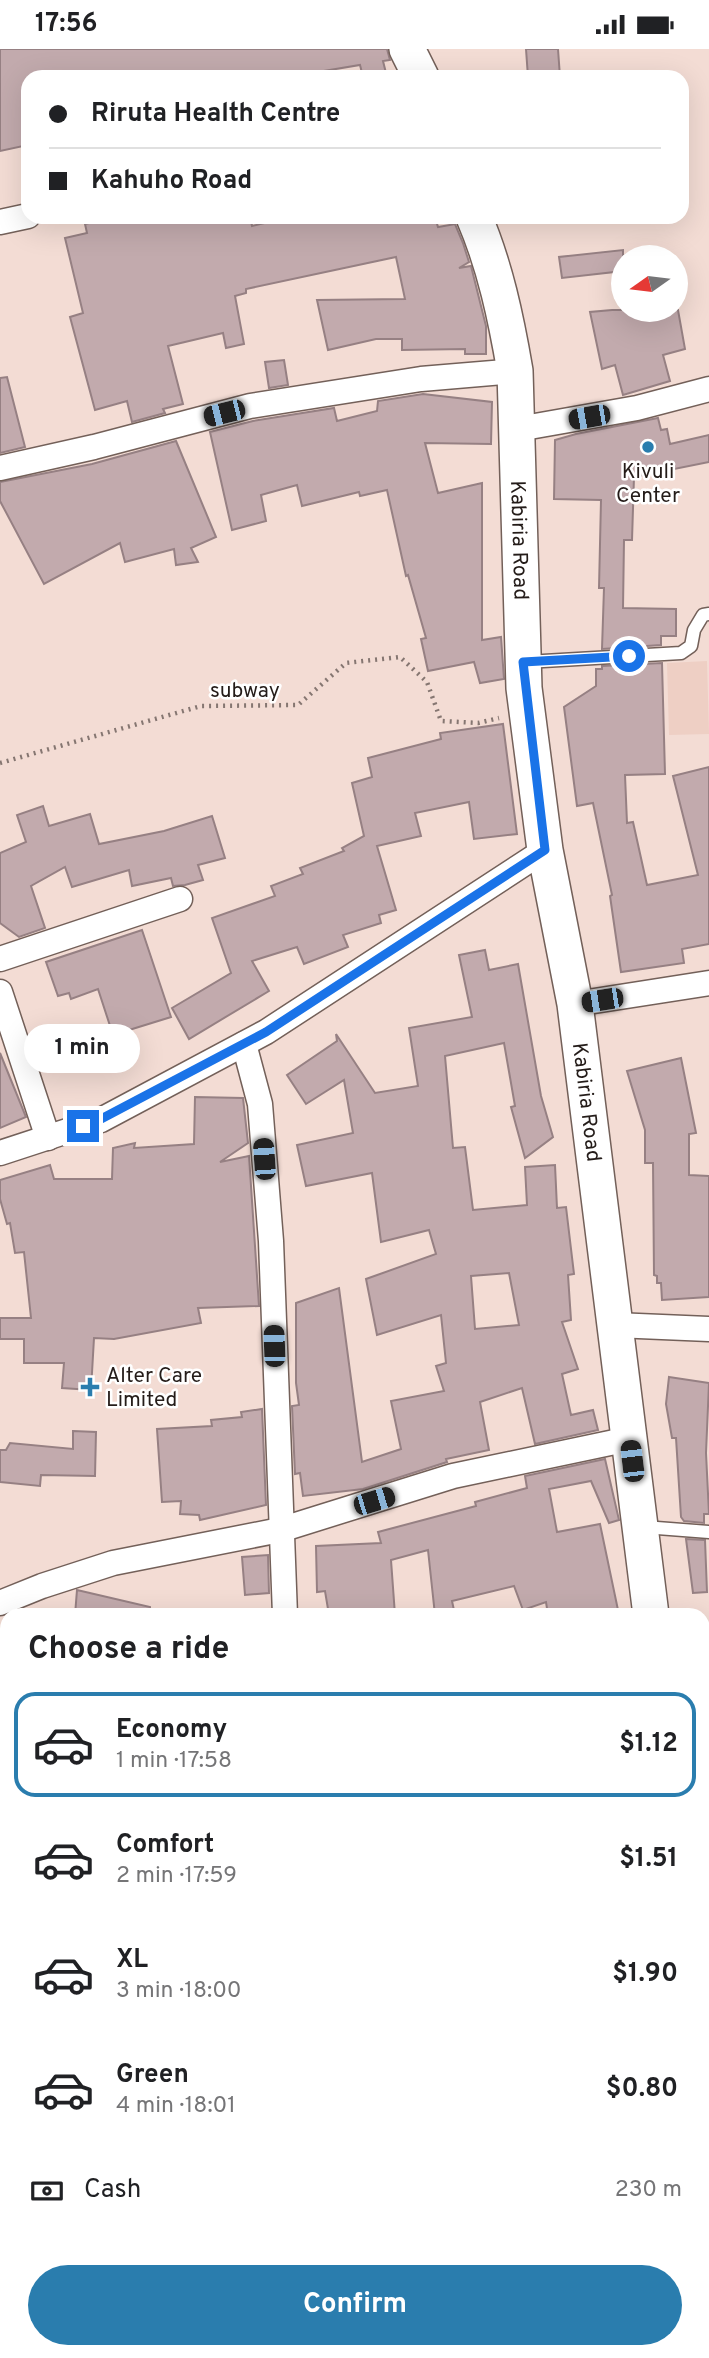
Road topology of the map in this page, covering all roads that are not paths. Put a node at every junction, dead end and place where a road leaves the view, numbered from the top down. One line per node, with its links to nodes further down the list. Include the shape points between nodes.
1 (407, 49): 2 (main road)
2 (418, 70)
3 (21, 218): 4 (street)
4 (0, 222)
5 (477, 224): 6 (main road, Kabiria Road, via 489,252)
6 (515, 371): 8 (main road, Kabiria Road); 9 (street, via 421,379 250,406)
7 (709, 389): 8 (street, via 637,408)
8 (518, 429): 11 (main road, Kabiria Road)
9 (0, 468)
10 (709, 614): 11 (lane, via 703,615 691,646 681,653)
11 (523, 662): 12 (main road, Kabiria Road)
12 (545, 850): 17 (main road, Kabiria Road); 18 (street)
13 (180, 899): 14 (street)
14 (0, 959)
15 (709, 983): 17 (street)
16 (0, 992): 19 (street)
17 (575, 1004): 21 (main road, Kabiria Road)
18 (244, 1044): 19 (street, via 101,1119); 25 (street, via 260,1104 271,1241)
19 (48, 1137): 20 (street)
20 (0, 1153)
21 (615, 1325): 22 (street); 23 (main road, Kabiria Road)
22 (709, 1329)
23 (629, 1439): 24 (main road, Kabiria Road); 25 (street, via 453,1476)
24 (640, 1526): 26 (lane); 29 (main road, Kabiria Road)
25 (280, 1530): 27 (street, via 113,1563); 28 (street)
26 (709, 1532)
27 (0, 1603)
28 (285, 1608)
29 (650, 1608)

